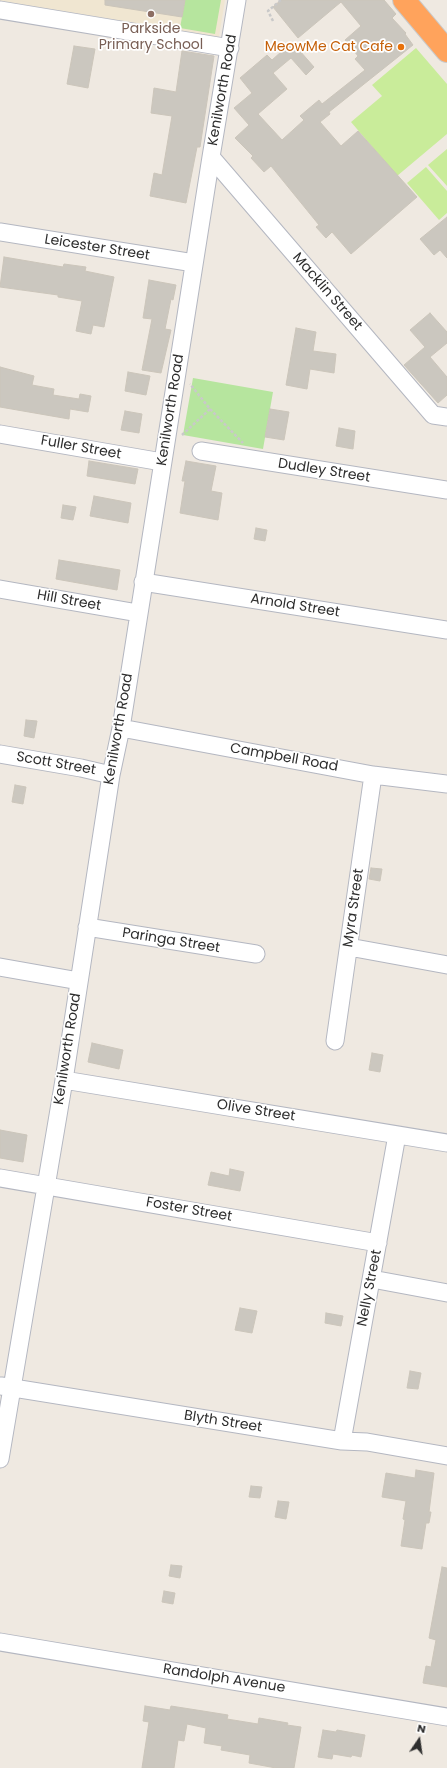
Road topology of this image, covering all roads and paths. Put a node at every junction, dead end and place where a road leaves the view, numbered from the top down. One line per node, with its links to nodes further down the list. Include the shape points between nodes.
1 (237, 0): 6 (street, Kenilworth Road)
2 (281, 0): 5 (path, via 268,11)
3 (404, 0): 7 (highway)
4 (0, 10): 6 (street)
5 (273, 21)
6 (230, 48): 8 (street, Kenilworth Road)
7 (447, 51)
8 (211, 157): 10 (street, Kenilworth Road); 13 (street, Macklin Street, via 433,415)
9 (0, 232): 10 (street, Leicester Street)
10 (194, 263): 18 (street, Kenilworth Road)
11 (189, 384): 12 (path)
12 (210, 409): 15 (path); 16 (path)
13 (447, 417)
14 (0, 434): 18 (street, Fuller Street)
15 (181, 435)
16 (242, 443)
17 (201, 452): 19 (street, Dudley Street)
18 (162, 462): 20 (street, Kenilworth Road)
19 (447, 490)
20 (143, 582): 22 (street, Kenilworth Road); 23 (street, Arnold Street)
21 (0, 589): 22 (street, Hill Street)
22 (138, 613): 24 (street, Kenilworth Road)
23 (447, 630)
24 (121, 728): 26 (street, Kenilworth Road); 27 (street, Campbell Road)
25 (0, 754): 26 (street, Scott Street)
26 (111, 775): 29 (street, Kenilworth Road)
27 (373, 775): 28 (street, Campbell Road); 30 (street, Myra Street)
28 (447, 784)
29 (87, 927): 31 (street, Paringa Street); 34 (street, Kenilworth Road)
30 (349, 947): 32 (street); 35 (street, Myra Street)
31 (256, 954)
32 (447, 965)
33 (0, 967): 34 (street)
34 (79, 981): 36 (street, Kenilworth Road)
35 (335, 1041)
36 (64, 1080): 37 (street, Olive Street); 40 (street, Kenilworth Road)
37 (397, 1134): 38 (street, Olive Street); 41 (street, Nelly Street)
38 (447, 1143)
39 (0, 1178): 40 (street, Foster Street)
40 (47, 1185): 41 (street, Foster Street); 44 (street, Kenilworth Road)
41 (378, 1243): 42 (street, Nelly Street)
42 (372, 1279): 43 (street); 45 (street, Nelly Street)
43 (447, 1293)
44 (6, 1387): 45 (street, Blyth Street); 47 (street, Kenilworth Road)
45 (342, 1441): 46 (street, Blyth Street, via 366,1442)
46 (447, 1456)
47 (0, 1459)
48 (0, 1642): 49 (street, Randolph Avenue)
49 (447, 1717)

